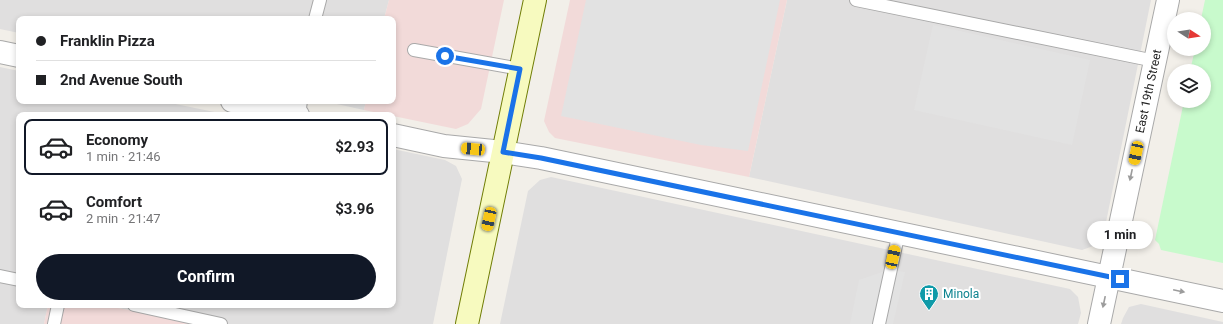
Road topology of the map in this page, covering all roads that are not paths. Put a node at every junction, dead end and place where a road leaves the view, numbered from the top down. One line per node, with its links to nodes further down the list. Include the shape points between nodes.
1 (320, 0): 5 (lane)
2 (535, 0): 10 (main road)
3 (856, 0): 9 (lane)
4 (1168, 0): 9 (street, East 19th Street)
5 (316, 16)
6 (414, 50): 10 (lane)
7 (0, 52): 8 (street)
8 (16, 55)
9 (1155, 61): 17 (street, East 19th Street, one-way to 17)
10 (520, 69): 14 (main road)
11 (246, 104): 12 (street)
12 (285, 112)
13 (396, 136): 14 (street, via 444,146)
14 (503, 152): 15 (street); 24 (main road)
15 (899, 232): 17 (street); 25 (lane)
16 (0, 276): 18 (lane)
17 (1109, 277): 19 (street, one-way to 19); 26 (street, East 19th Street, one-way to 26)
18 (16, 279)
19 (1223, 300)
20 (57, 308): 22 (lane)
21 (148, 308): 23 (lane)
22 (54, 324)
23 (221, 324)
24 (467, 324)
25 (879, 324)
26 (1099, 324)

